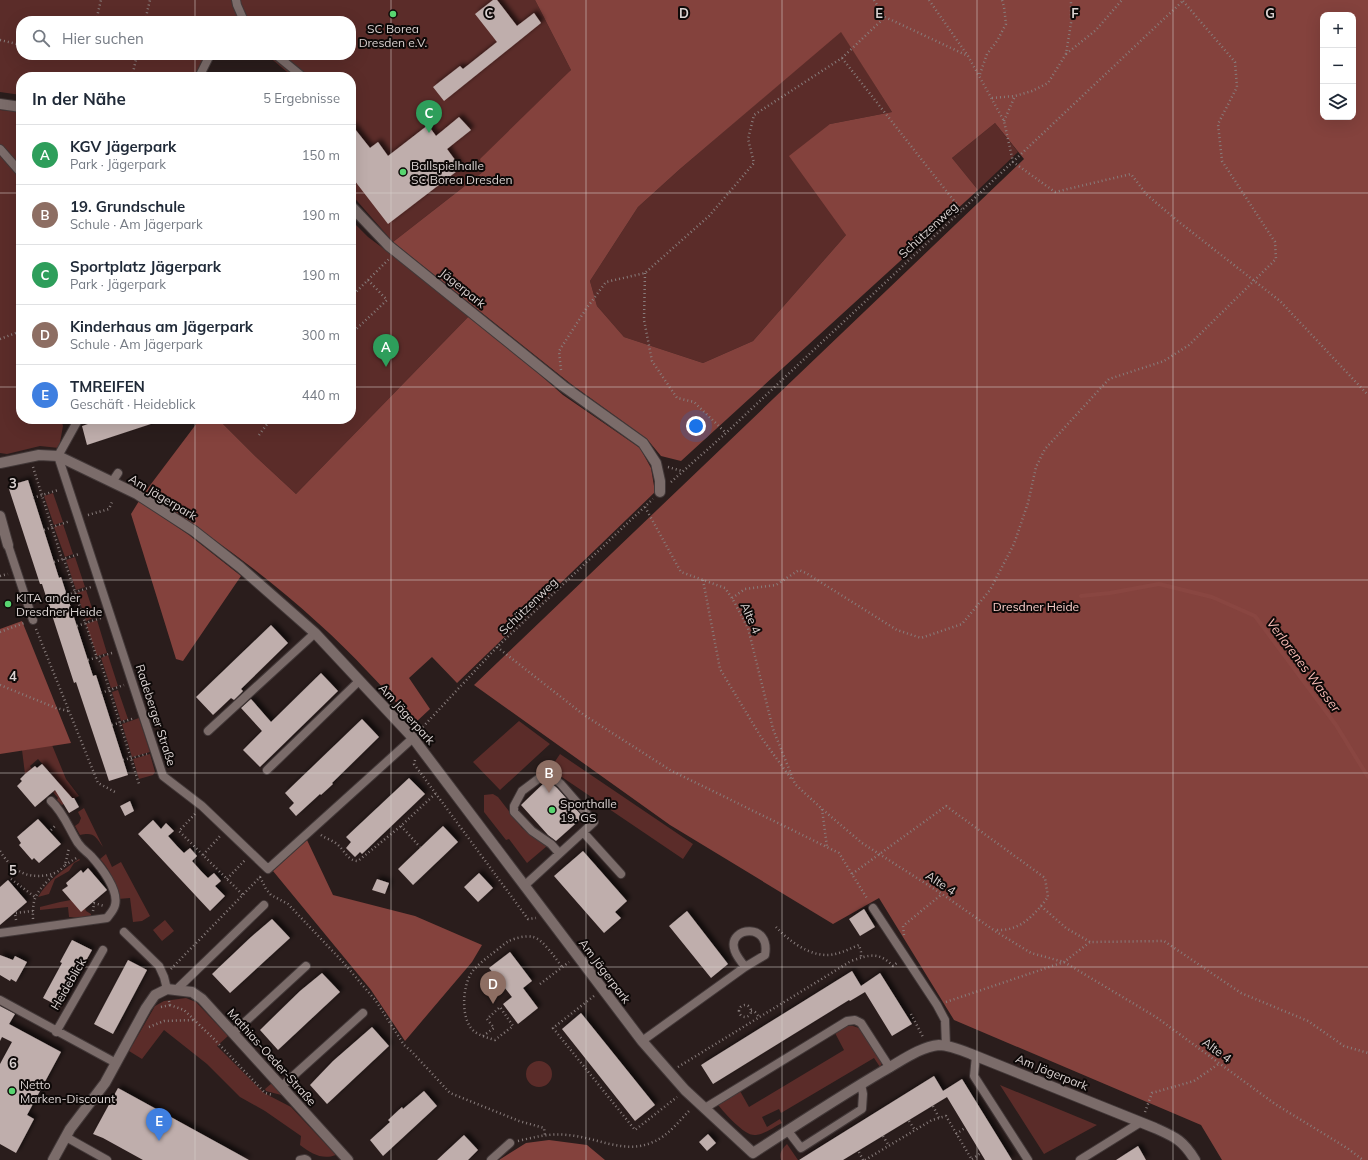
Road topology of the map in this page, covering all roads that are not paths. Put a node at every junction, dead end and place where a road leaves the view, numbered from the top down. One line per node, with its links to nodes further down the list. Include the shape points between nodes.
1 (236, 0): 2 (lane)
2 (239, 16)
3 (208, 60): 5 (lane)
4 (282, 60): 6 (lane)
5 (202, 72)
6 (297, 72)
7 (0, 104): 8 (street)
8 (16, 106)
9 (0, 149): 10 (lane)
10 (16, 167)
11 (356, 211): 17 (street, Jägerpark, via 389,246 563,386 643,442 656,463)
12 (75, 424): 13 (lane)
13 (58, 456): 14 (street, Am Jägerpark, via 39,455); 16 (street, Am Jägerpark); 24 (lane, Radeberger Straße, via 163,776 202,806 268,869)
14 (0, 463)
15 (118, 473): 16 (lane)
16 (112, 482): 21 (street, Am Jägerpark, via 136,494 194,531 240,567)
17 (660, 492)
18 (0, 516): 19 (street)
19 (8, 545): 20 (lane)
20 (33, 620)
21 (315, 633): 22 (street, Am Jägerpark); 23 (lane)
22 (359, 681): 24 (street, Am Jägerpark); 25 (lane)
23 (208, 731)
24 (410, 741): 30 (street, Am Jägerpark, via 447,783)
25 (268, 770)
26 (51, 802): 34 (lane, via 65,818 84,851 90,854 104,871 112,887 116,904 107,918)
27 (583, 832): 28 (lane); 28 (lane, via 594,822 553,776 538,779 522,792 514,806 514,812); 29 (lane)
28 (559, 853): 30 (lane)
29 (621, 874)
30 (524, 886): 43 (street, Am Jägerpark)
31 (264, 905): 38 (lane)
32 (873, 908): 44 (lane, via 945,1020)
33 (124, 932): 38 (lane, via 159,966)
34 (0, 933)
35 (103, 950): 41 (lane, Heideblick)
36 (306, 966): 42 (lane)
37 (745, 967): 37 (lane, via 765,955 763,938 751,930 736,938 733,946); 43 (lane)
38 (171, 989): 42 (street, Mathias-Oeder-Straße, via 192,992 202,999); 46 (street, via 155,996 146,1008)
39 (0, 1000): 41 (lane)
40 (362, 1014): 49 (lane)
41 (56, 1032): 46 (lane)
42 (233, 1033): 49 (street, Mathias-Oeder-Straße)
43 (642, 1041): 50 (street, Am Jägerpark, via 685,1090)
44 (946, 1046): 45 (street, Am Jägerpark); 47 (street, Am Jägerpark, via 929,1047)
45 (976, 1056): 51 (street, Am Jägerpark); 61 (lane, via 974,1076)
46 (116, 1063): 53 (street, via 105,1083)
47 (890, 1068): 48 (street, Am Jägerpark); 50 (lane, via 861,1023 855,1020 847,1021)
48 (861, 1084): 52 (street, Am Jägerpark); 52 (lane, via 862,1109 801,1148)
49 (282, 1086): 59 (street, Mathias-Oeder-Straße)
50 (702, 1105): 52 (street, Am Jägerpark, via 753,1153)
51 (1141, 1122): 62 (lane); 63 (street, Am Jägerpark, via 1177,1138 1188,1148)
52 (788, 1131)
53 (66, 1137): 55 (street); 56 (lane)
54 (510, 1143): 60 (lane)
55 (53, 1160)
56 (107, 1160)
57 (300, 1160): 58 (lane)
58 (307, 1160)
59 (348, 1160)
60 (491, 1160)
61 (1028, 1160)
62 (1080, 1160)
63 (1195, 1160)

